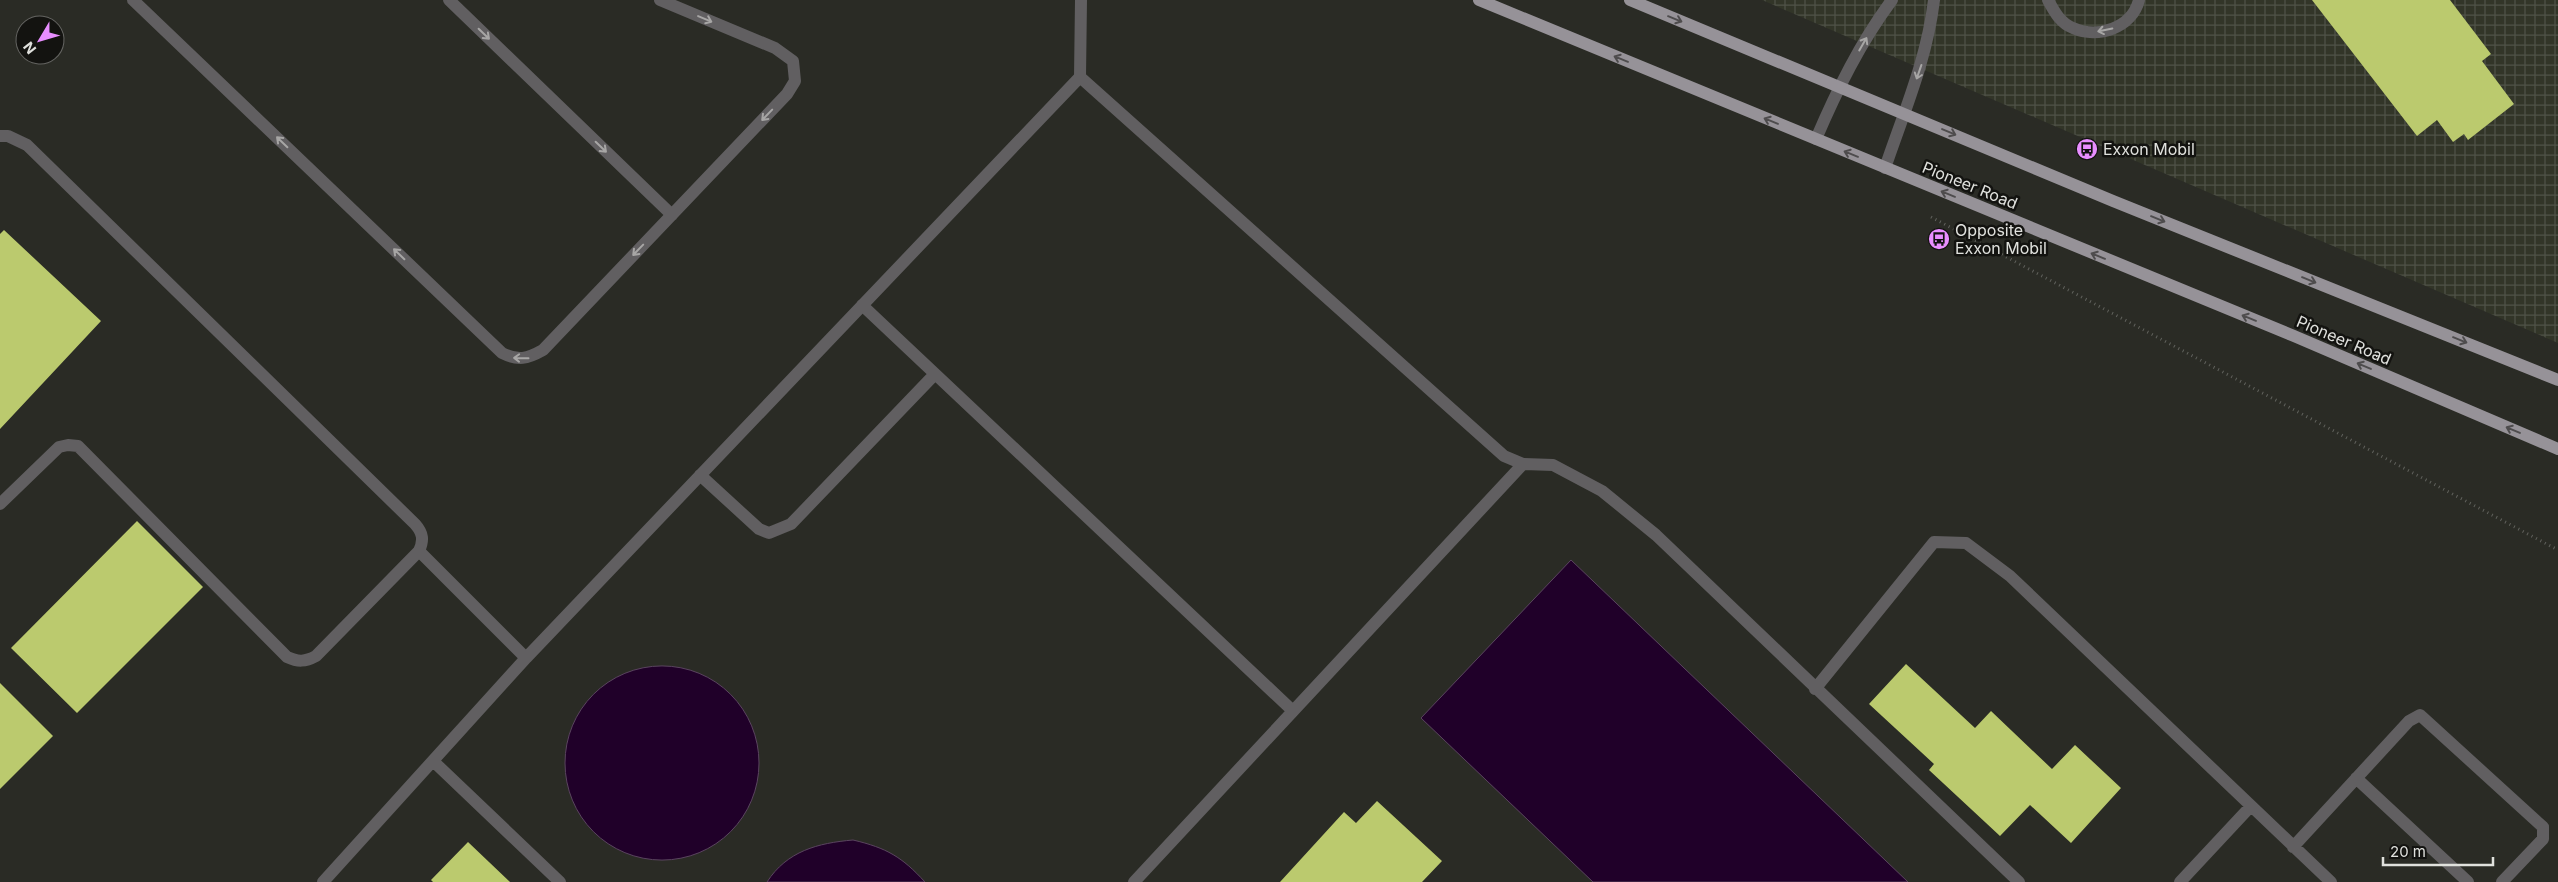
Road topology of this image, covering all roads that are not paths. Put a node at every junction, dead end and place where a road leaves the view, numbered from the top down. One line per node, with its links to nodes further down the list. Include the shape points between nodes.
1 (133, 0): 17 (lane, one-way to 1, via 543,350 528,358 514,359 502,353)
2 (449, 0): 17 (lane, one-way to 17)
3 (660, 0): 17 (lane, one-way to 17, via 776,48 793,61 795,81 787,94)
4 (1081, 0): 11 (lane)
5 (1479, 0): 15 (main road, Pioneer Road, one-way to 5)
6 (1630, 0): 12 (main road, one-way to 12)
7 (1892, 0): 12 (lane, one-way to 7)
8 (1934, 0): 13 (lane, one-way to 13, via 1922,64)
9 (2048, 0): 10 (lane, one-way to 9, via 2126,21 2110,31 2091,33 2072,28 2057,16)
10 (2139, 0)
11 (1080, 77): 18 (lane); 22 (lane, via 1504,456)
12 (1839, 86): 13 (main road); 15 (lane)
13 (1904, 113): 16 (lane); 20 (main road, one-way to 20)
14 (0, 136): 25 (lane, via 8,136 27,145 416,524 423,537)
15 (1816, 139): 16 (main road, Pioneer Road, one-way to 15)
16 (1885, 168): 21 (main road, Pioneer Road, one-way to 16, via 2294,336)
17 (672, 215)
18 (862, 305): 19 (lane); 23 (lane)
19 (936, 374): 23 (lane, via 791,524 778,531 769,534 759,529); 28 (lane)
20 (2558, 380)
21 (2558, 449)
22 (1523, 464): 27 (lane, via 1553,465 1602,491 1656,535); 28 (lane)
23 (700, 474): 26 (lane)
24 (0, 504): 25 (lane, via 59,447 78,446 287,657 303,662 316,656)
25 (419, 551): 26 (lane)
26 (526, 658): 29 (lane)
27 (1815, 689): 31 (lane, via 1934,542 1966,543 2010,576); 36 (lane)
28 (1294, 711): 35 (lane)
29 (432, 761): 33 (lane); 34 (lane)
30 (2356, 778): 32 (lane); 39 (lane); 40 (lane, via 2414,716 2426,717 2543,826 2543,839)
31 (2251, 806): 32 (lane); 37 (lane)
32 (2293, 846): 38 (lane)
33 (323, 882)
34 (560, 882)
35 (1134, 882)
36 (2019, 882)
37 (2180, 882)
38 (2331, 882)
39 (2468, 882)
40 (2502, 882)

